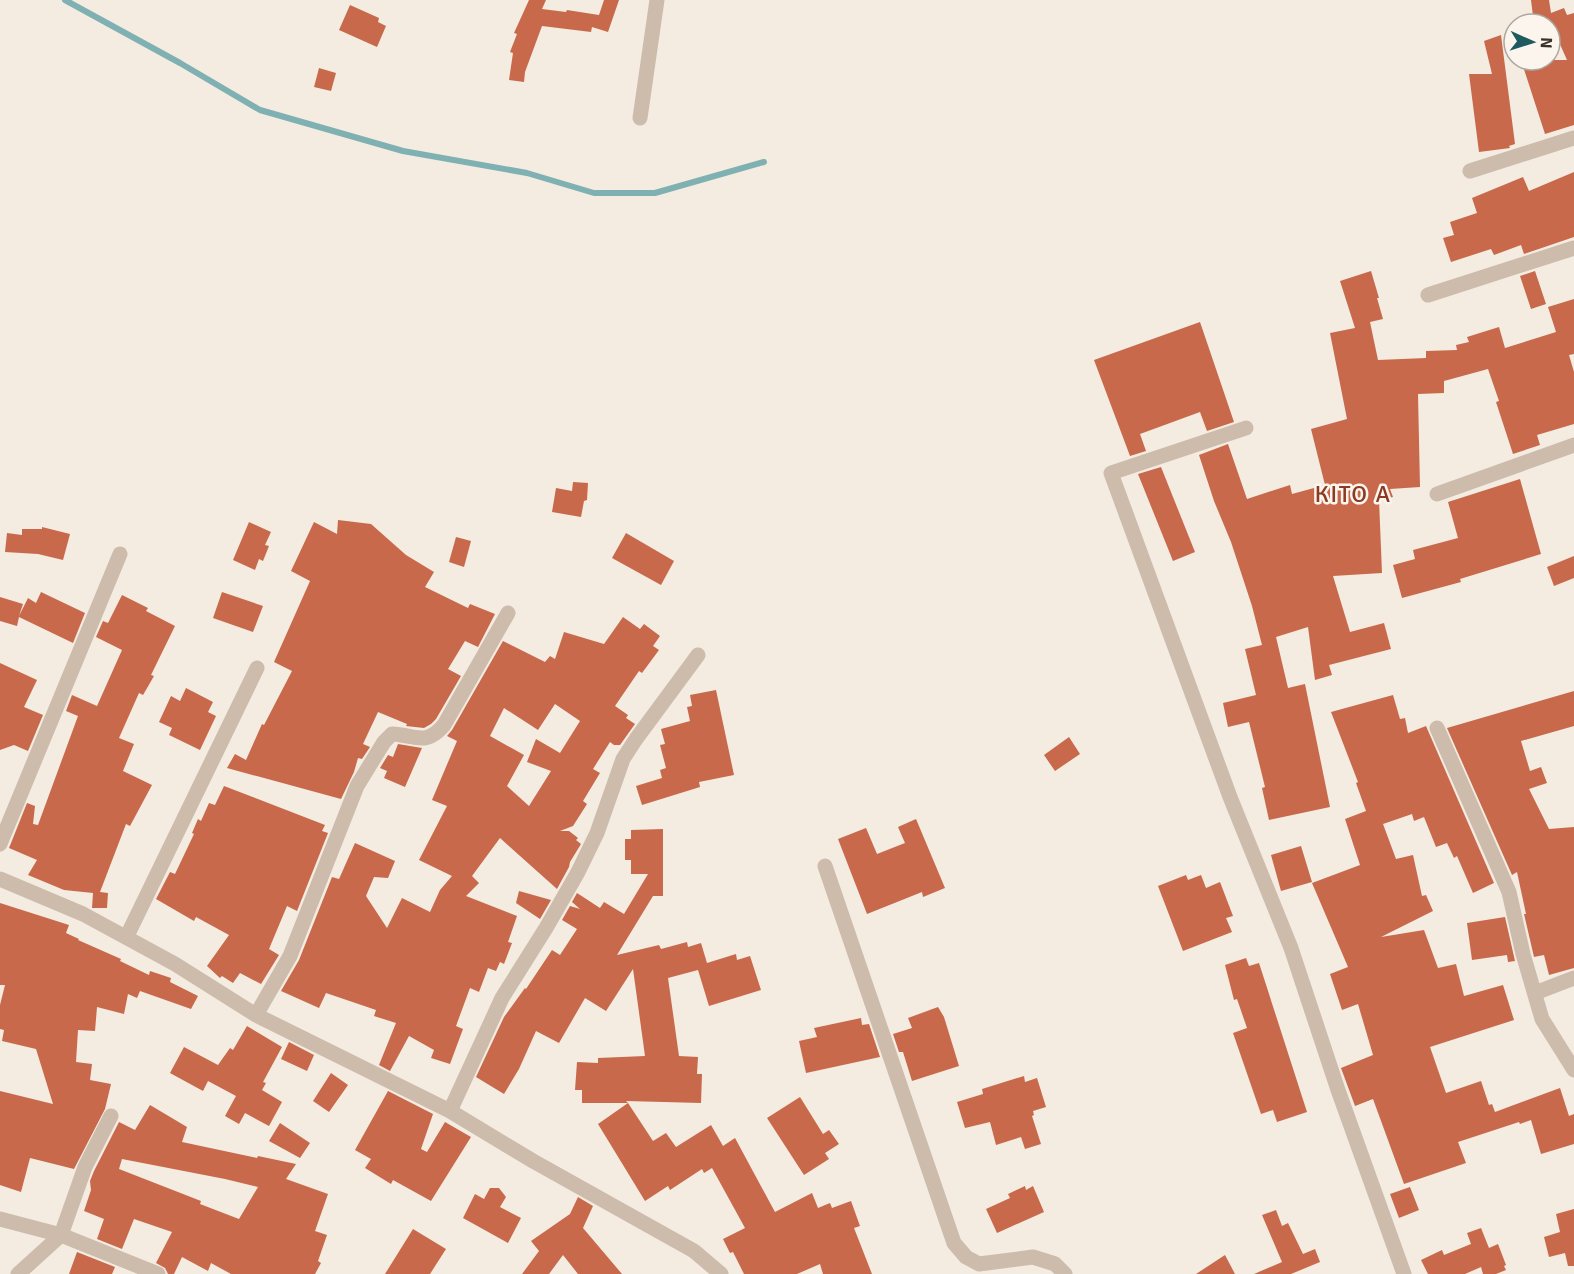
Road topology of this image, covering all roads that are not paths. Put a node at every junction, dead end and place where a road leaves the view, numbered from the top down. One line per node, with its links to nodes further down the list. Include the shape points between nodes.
1 (657, 0): 2 (street)
2 (639, 118)
3 (1574, 138): 4 (street)
4 (1470, 171)
5 (1574, 248): 6 (street)
6 (1428, 295)
7 (1246, 428): 31 (street, via 1111,473 1226,786 1291,948)
8 (1574, 445): 9 (street)
9 (1437, 494)
10 (120, 554): 15 (street)
11 (508, 613): 21 (street, via 437,733 423,740 392,734 384,742 357,786 290,956)
12 (698, 655): 23 (street, via 623,759 597,833 578,872 502,998)
13 (257, 668): 18 (street)
14 (1437, 728): 20 (street, via 1509,891)
15 (0, 844)
16 (825, 866): 30 (street, via 954,1243 966,1257 980,1264 1033,1257 1055,1264)
17 (0, 879): 18 (street)
18 (127, 936): 21 (street)
19 (1574, 978): 20 (street)
20 (1535, 993): 22 (street, via 1542,1019)
21 (256, 1015): 23 (street)
22 (1574, 1070)
23 (450, 1111): 29 (street, via 694,1251)
24 (111, 1116): 26 (street, via 85,1167)
25 (0, 1219): 26 (street)
26 (62, 1234): 27 (street); 28 (street)
27 (18, 1274)
28 (158, 1274)
29 (721, 1274)
30 (1065, 1274)
31 (1404, 1274)

